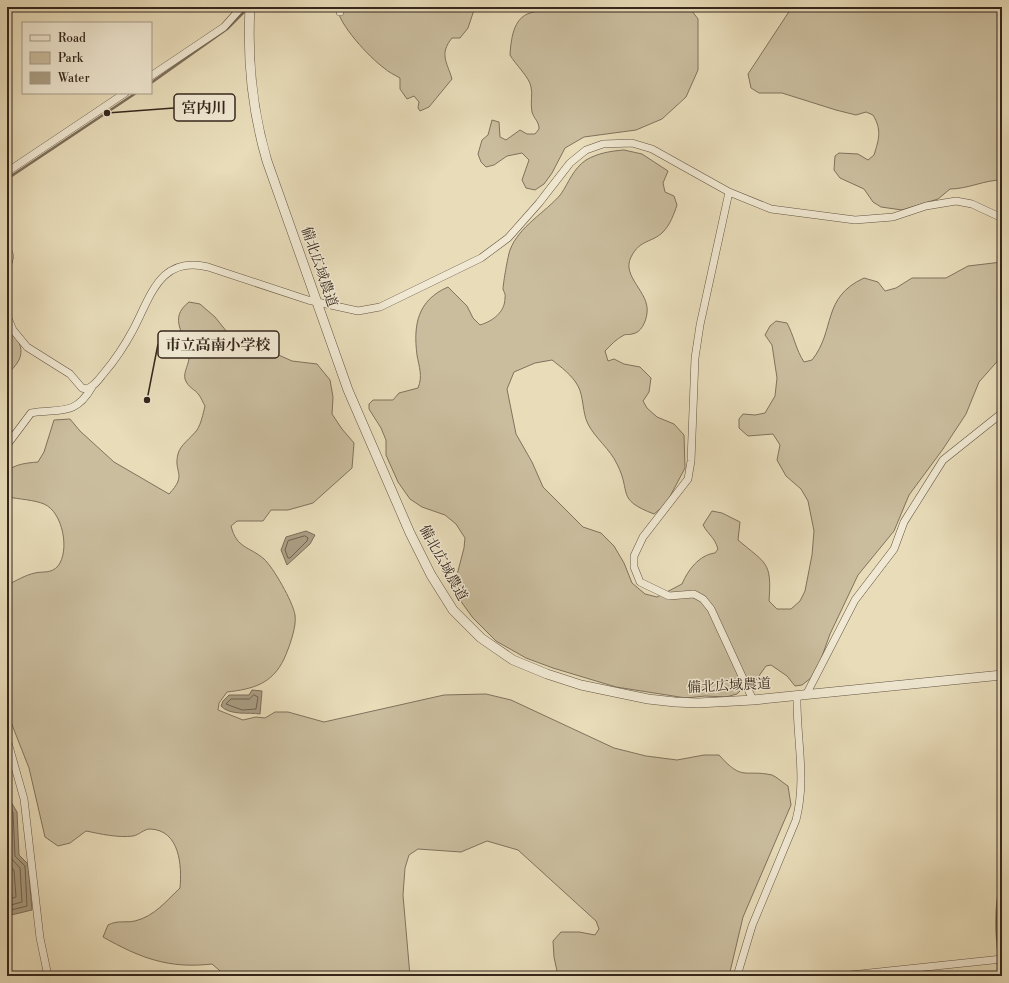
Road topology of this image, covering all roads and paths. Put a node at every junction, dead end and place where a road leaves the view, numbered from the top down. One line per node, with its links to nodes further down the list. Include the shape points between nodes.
1 (246, 8): 2 (street, via 224,27); 9 (street, 備北広域農道, via 250,19 251,84 258,131)
2 (152, 75)
3 (124, 94): 4 (street)
4 (7, 172)
5 (729, 192): 6 (street, via 771,209 822,217 855,220 893,217 926,206 956,201 972,204); 9 (street, via 652,149 632,143 603,144 586,150 570,163 508,238 481,258 380,307 358,311); 17 (street, via 695,358 688,479 643,537 634,556 634,567 640,582 651,588 669,596 694,594 703,599 711,609)
6 (1002, 218)
7 (7, 249): 8 (street, via 10,256)
8 (7, 268)
9 (316, 301): 11 (street, via 208,267 181,266 156,282 132,332 110,366); 17 (street, 備北広域農道, via 348,390 410,533 431,575 453,610 481,638 513,660 581,685 675,702)
10 (7, 316): 11 (street, via 27,347 74,376 82,388)
11 (92, 387): 13 (street, via 81,402 73,407 31,413)
12 (1002, 412): 15 (street, via 943,460 904,522 894,549 855,600)
13 (7, 445)
14 (1002, 675): 15 (street, 備北広域農道)
15 (807, 694): 16 (street, 備北広域農道)
16 (797, 695): 17 (street, 備北広域農道); 21 (street, via 796,717 802,774 800,805 752,926)
17 (753, 700)
18 (7, 739): 20 (street, via 24,799 40,938)
19 (998, 959): 22 (street)
20 (48, 976)
21 (737, 976)
22 (841, 976)

